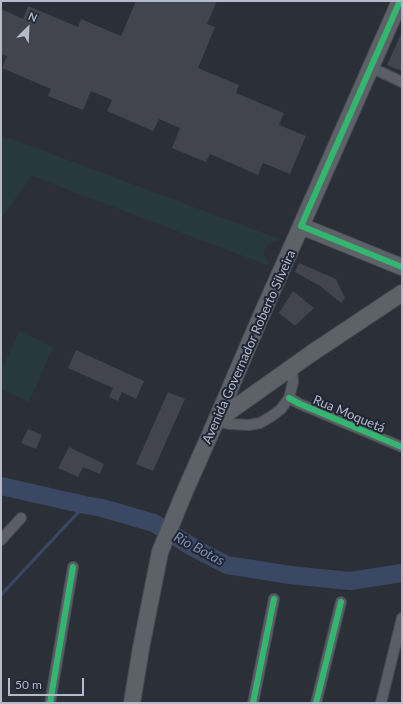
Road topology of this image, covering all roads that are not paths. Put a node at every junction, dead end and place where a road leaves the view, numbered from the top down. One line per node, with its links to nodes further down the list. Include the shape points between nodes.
1 (400, 1): 2 (main road, Avenida Governador Roberto Silveira)
2 (370, 68): 3 (street); 4 (main road, Avenida Governador Roberto Silveira)
3 (402, 82)
4 (302, 226): 5 (main road); 8 (main road, Avenida Governador Roberto Silveira)
5 (402, 267)
6 (402, 293): 7 (main road)
7 (292, 367): 9 (main road); 10 (street, via 293,382)
8 (234, 377): 9 (main road, via 242,393); 11 (main road, Avenida Governador Roberto Silveira)
9 (251, 397): 11 (main road)
10 (289, 398): 11 (street, via 277,413 260,423 235,425); 12 (street, Rua Moquetá)
11 (216, 421): 20 (main road, Avenida Governador Roberto Silveira, via 160,552)
12 (402, 449)
13 (21, 518): 14 (street)
14 (1, 540)
15 (73, 567): 19 (street)
16 (274, 599): 21 (street)
17 (341, 602): 22 (street)
18 (402, 618): 23 (street)
19 (50, 703)
20 (132, 703)
21 (253, 703)
22 (316, 703)
23 (382, 703)

